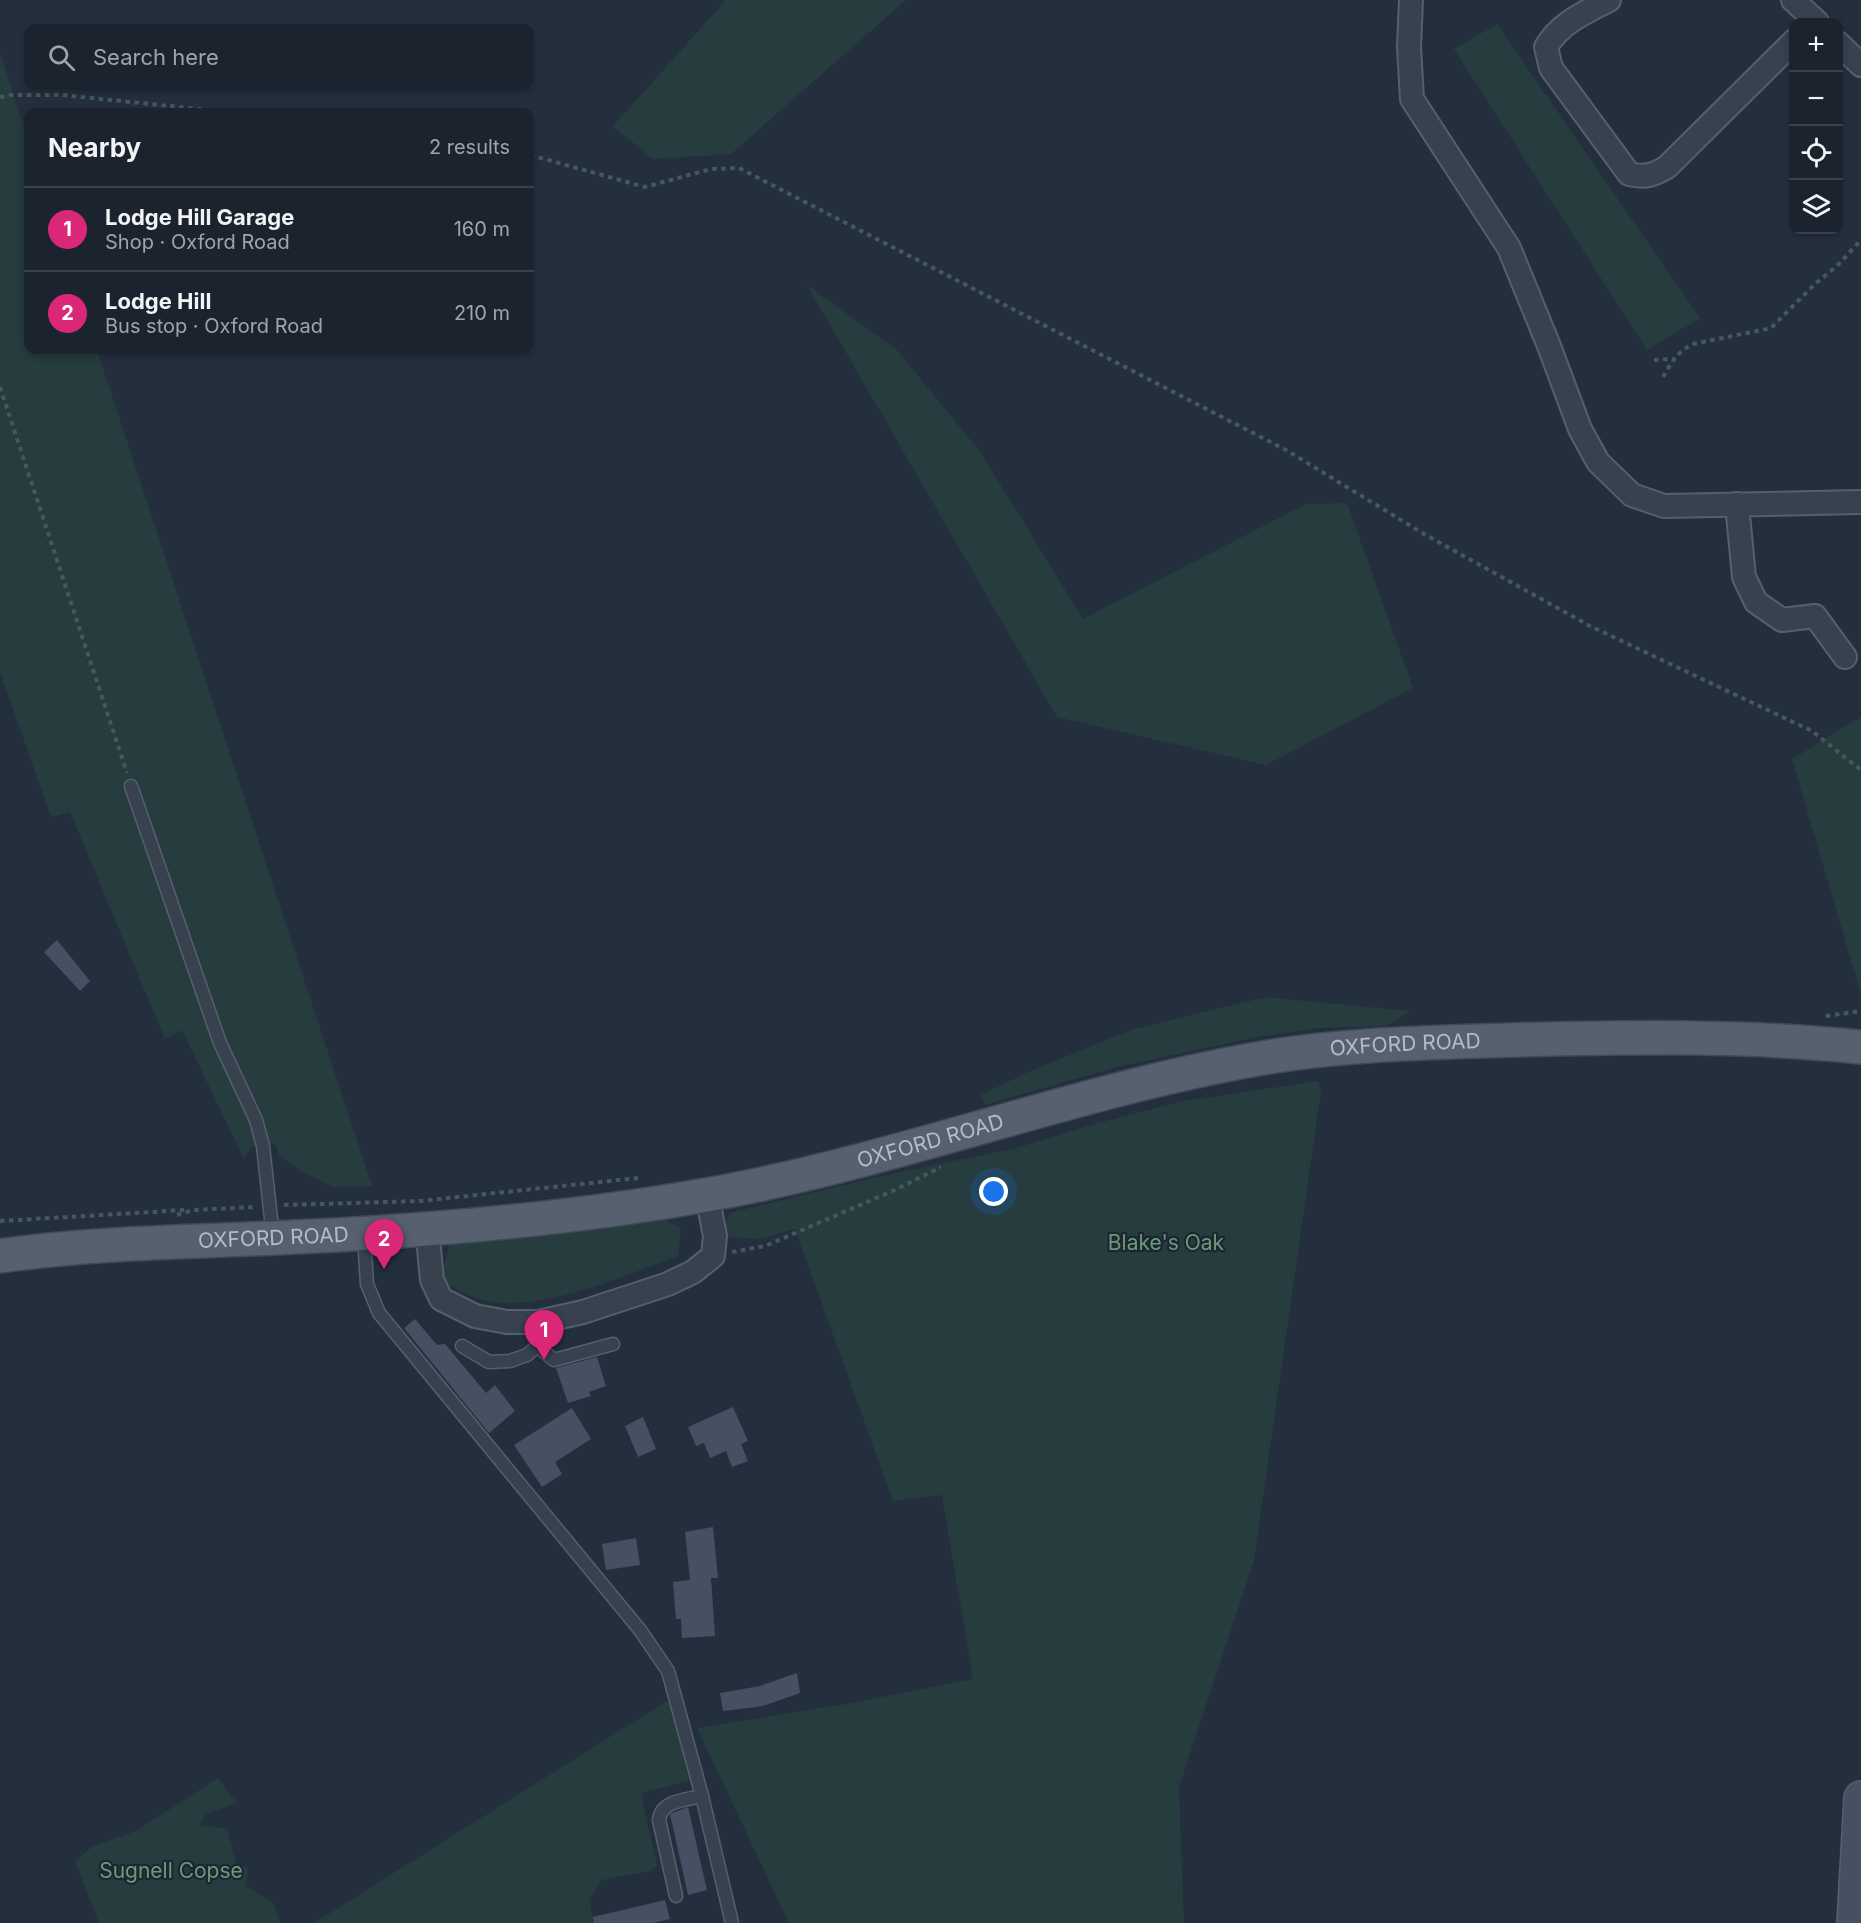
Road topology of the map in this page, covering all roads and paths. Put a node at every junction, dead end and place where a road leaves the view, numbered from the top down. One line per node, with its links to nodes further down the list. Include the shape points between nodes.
1 (1412, 0): 17 (street, via 1412,99 1509,248 1580,429 1598,462 1632,495 1664,506)
2 (1609, 0): 5 (street, via 1555,32 1546,46 1551,68 1629,174 1641,177 1667,167)
3 (1794, 0): 4 (street)
4 (1811, 18)
5 (1789, 46)
6 (1843, 47): 7 (street)
7 (1861, 65)
8 (0, 98): 9 (path, via 62,95)
9 (189, 108)
10 (534, 156): 19 (path, via 645,187 711,169 739,168 1286,450 1424,534 1590,626 1812,731)
11 (1861, 240): 12 (path, via 1771,328 1694,344)
12 (1673, 359): 13 (path); 14 (path)
13 (1653, 360)
14 (1663, 377)
15 (0, 387): 20 (path)
16 (1861, 502): 17 (street)
17 (1737, 504): 18 (street, via 1743,577 1756,602 1782,620 1815,616)
18 (1845, 657)
19 (1861, 770)
20 (131, 786): 24 (lane, via 220,1043 256,1120)
21 (1861, 1047): 23 (main road, OXFORD ROAD, via 1791,1040 1554,1039 1323,1049 1191,1072 818,1172)
22 (945, 1165): 32 (path, via 765,1246)
23 (707, 1195): 28 (main road, OXFORD ROAD, via 628,1208); 32 (street, via 715,1236)
24 (270, 1206): 25 (path); 30 (lane)
25 (223, 1209)
26 (193, 1210): 27 (path)
27 (0, 1221)
28 (427, 1228): 29 (main road, OXFORD ROAD); 33 (street, via 432,1280 441,1299 475,1316 507,1322)
29 (364, 1232): 30 (main road, OXFORD ROAD); 37 (lane, via 367,1284 379,1313 640,1630 668,1671)
30 (273, 1238): 31 (main road, OXFORD ROAD)
31 (0, 1256)
32 (713, 1256): 33 (street, via 693,1272 668,1284)
33 (555, 1318): 36 (lane)
34 (613, 1344): 36 (lane, via 554,1360)
35 (462, 1346): 36 (lane, via 489,1362 502,1362 527,1355)
36 (537, 1346)
37 (702, 1796): 39 (lane, via 670,1804 660,1813); 40 (lane)
38 (1861, 1798): 41 (street)
39 (676, 1896)
40 (732, 1923)
41 (1854, 1923)

